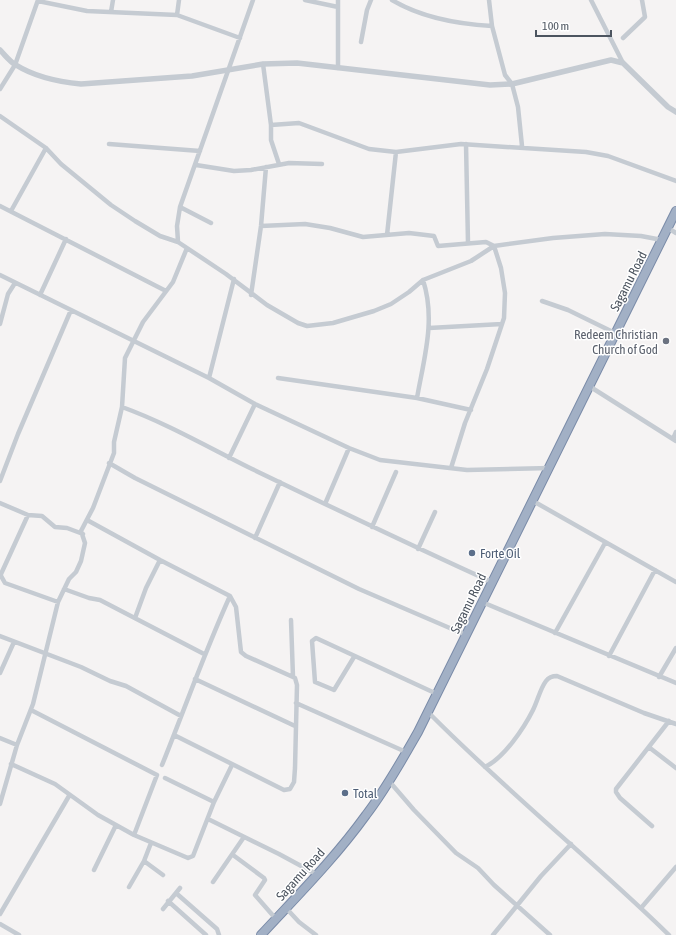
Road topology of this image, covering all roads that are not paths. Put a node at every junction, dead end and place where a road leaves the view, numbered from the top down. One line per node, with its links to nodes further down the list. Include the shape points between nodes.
1 (113, 0): 13 (street)
2 (179, 0): 14 (street)
3 (253, 0): 16 (street)
4 (305, 0): 12 (street)
5 (338, 0): 12 (street)
6 (371, 0): 18 (street, via 366,10)
7 (392, 0): 15 (street, via 405,8 437,18 461,24)
8 (489, 0): 15 (street)
9 (591, 0): 20 (street)
10 (642, 0): 17 (street, via 645,17)
11 (38, 1): 13 (street, via 87,11); 22 (street)
12 (338, 7): 23 (street)
13 (111, 12): 14 (street)
14 (177, 15): 16 (street)
15 (492, 26): 25 (street, via 505,75)
16 (240, 38): 24 (street)
17 (624, 38)
18 (361, 42)
19 (0, 50): 22 (street)
20 (623, 63): 25 (street, via 611,60); 27 (street)
21 (263, 64): 23 (street, via 297,63); 24 (street); 29 (street)
22 (15, 65): 24 (street, via 40,76 82,84 155,80); 26 (street)
23 (338, 68): 25 (street, via 490,85)
24 (228, 71): 34 (street)
25 (512, 84): 32 (street, via 520,120)
26 (0, 89)
27 (676, 112)
28 (0, 116): 33 (street)
29 (272, 125): 35 (street, via 299,123 368,149); 36 (street, via 271,140)
30 (109, 144): 34 (street)
31 (466, 144): 32 (street); 35 (street); 53 (street)
32 (522, 146): 40 (street, via 595,153)
33 (46, 148): 43 (street); 52 (street, via 61,164 111,205 160,236)
34 (200, 151): 38 (street)
35 (396, 152): 49 (street)
36 (279, 164): 37 (street); 39 (street)
37 (322, 164)
38 (196, 165): 39 (street, via 234,171); 42 (street)
39 (266, 167): 46 (street)
40 (676, 180)
41 (0, 206): 43 (street)
42 (180, 208): 45 (street); 52 (street)
43 (11, 211): 50 (street)
44 (676, 211): 47 (highway, Sagamu Road)
45 (211, 223)
46 (261, 226): 49 (street, via 305,224 363,237); 61 (street)
47 (668, 228): 48 (street); 51 (highway, Sagamu Road)
48 (676, 232)
49 (387, 235): 53 (street, via 431,235 436,238 438,246)
50 (66, 239): 60 (street); 62 (street)
51 (662, 240): 54 (street, via 605,234); 68 (highway, Sagamu Road)
52 (178, 242): 55 (street)
53 (468, 243): 54 (street, via 486,242)
54 (494, 246): 58 (street, via 471,261); 66 (street, via 505,293)
55 (187, 248): 57 (street); 60 (street, via 178,271)
56 (0, 275): 59 (street)
57 (234, 279): 61 (street); 70 (street)
58 (423, 280): 61 (street, via 391,304 322,325 308,326 298,323); 67 (street, via 430,306)
59 (15, 283): 62 (street); 65 (street, via 8,294)
60 (166, 291): 69 (street, via 148,314)
61 (251, 294)
62 (40, 295): 64 (street)
63 (542, 301): 68 (street, via 568,310)
64 (71, 310): 69 (street); 85 (street)
65 (0, 324)
66 (502, 324): 67 (street); 76 (street)
67 (429, 328): 73 (street)
68 (615, 333): 72 (highway, Sagamu Road)
69 (134, 340): 70 (street); 75 (street, via 123,368)
70 (209, 378): 74 (street)
71 (278, 378): 73 (street)
72 (588, 386): 78 (street); 83 (highway, Sagamu Road)
73 (417, 398): 76 (street)
74 (255, 404): 79 (street); 80 (street)
75 (122, 406): 80 (street, via 177,430); 81 (street, via 114,453)
76 (471, 410): 82 (street)
77 (676, 432): 78 (street)
78 (674, 440)
79 (349, 448): 82 (street, via 390,462); 89 (street)
80 (229, 458): 86 (street)
81 (109, 463): 92 (street); 95 (street)
82 (451, 468): 83 (street, via 498,471)
83 (550, 468): 87 (highway, Sagamu Road)
84 (396, 472): 93 (street)
85 (0, 481)
86 (280, 482): 89 (street); 95 (street)
87 (533, 501): 96 (street); 101 (highway, Sagamu Road)
88 (0, 503): 91 (street)
89 (325, 504): 93 (street)
90 (435, 512): 97 (street)
91 (28, 515): 94 (street, via 42,516 55,527); 100 (street)
92 (87, 520): 94 (street, via 81,531); 98 (street)
93 (372, 527): 97 (street)
94 (83, 534): 103 (street, via 85,543 81,562)
95 (255, 538): 110 (street, via 359,589)
96 (605, 543): 99 (street); 109 (street)
97 (418, 549): 101 (street)
98 (160, 560): 104 (street); 107 (street)
99 (655, 570): 102 (street); 116 (street)
100 (0, 574): 105 (street, via 5,583)
101 (492, 582): 106 (highway, Sagamu Road)
102 (676, 582)
103 (64, 589): 105 (street); 107 (street, via 100,600)
104 (230, 596): 115 (street); 119 (street, via 236,607 240,652)
105 (58, 602): 114 (street)
106 (482, 602): 109 (street); 110 (highway, Sagamu Road)
107 (135, 618): 115 (street)
108 (291, 620): 119 (street)
109 (555, 634): 116 (street)
110 (466, 635): 123 (highway, Sagamu Road)
111 (0, 636): 112 (street)
112 (14, 642): 114 (street); 118 (street)
113 (676, 648): 120 (street)
114 (45, 654): 125 (street); 127 (street, via 126,686)
115 (204, 654): 121 (street)
116 (609, 656): 120 (street)
117 (354, 657): 117 (street, via 314,639 312,656 315,682 334,690); 123 (street)
118 (0, 673)
119 (293, 677): 124 (street, via 296,681)
120 (659, 677): 122 (street)
121 (195, 679): 127 (street); 130 (street)
122 (676, 683)
123 (437, 694): 126 (highway, Sagamu Road)
124 (296, 703): 130 (street); 135 (street)
125 (31, 710): 133 (street); 151 (street, via 157,775)
126 (428, 712): 135 (highway, Sagamu Road); 140 (street)
127 (181, 716): 131 (street)
128 (668, 721): 129 (street); 134 (street); 136 (street, via 552,676 542,689 527,723)
129 (676, 724)
130 (295, 726): 139 (street, via 294,775 290,789 284,790)
131 (174, 735): 138 (street); 139 (street)
132 (0, 738): 133 (street)
133 (17, 745): 137 (street)
134 (650, 748): 141 (street); 150 (street, via 618,786 616,792)
135 (406, 752): 144 (highway, Sagamu Road)
136 (495, 762): 140 (street); 142 (street)
137 (11, 764): 145 (street, via 55,784); 147 (street)
138 (162, 765)
139 (232, 765): 146 (street)
140 (485, 767): 142 (street)
141 (676, 768)
142 (493, 773): 154 (street)
143 (165, 778): 146 (street)
144 (389, 781): 159 (highway, Sagamu Road, via 367,815); 166 (street, via 456,853 478,868)
145 (69, 796): 149 (street); 170 (street)
146 (214, 802): 148 (street)
147 (0, 804)
148 (208, 819): 152 (street); 153 (street, via 193,856 188,858)
149 (116, 825): 151 (street); 158 (street)
150 (652, 826)
151 (134, 835): 153 (street)
152 (244, 837): 155 (street); 159 (street)
153 (150, 843): 156 (street)
154 (571, 844): 166 (street); 168 (street)
155 (233, 855): 161 (street); 171 (street, via 264,878 255,895)
156 (144, 861): 160 (street); 162 (street)
157 (676, 867): 168 (street)
158 (94, 870)
159 (316, 874): 167 (highway, Sagamu Road)
160 (163, 875)
161 (213, 882)
162 (129, 887)
163 (180, 888): 164 (street)
164 (176, 893): 165 (street); 175 (street, via 217,928)
165 (168, 901): 169 (street); 174 (street)
166 (517, 906): 178 (street); 179 (street)
167 (286, 908): 171 (highway, Sagamu Road); 177 (street)
168 (641, 908): 180 (street)
169 (163, 909)
170 (0, 914)
171 (276, 919): 176 (highway, Sagamu Road)
172 (0, 924): 173 (street)
173 (19, 935)
174 (206, 935)
175 (218, 935)
176 (261, 935)
177 (316, 935)
178 (493, 935)
179 (550, 935)
180 (669, 935)

